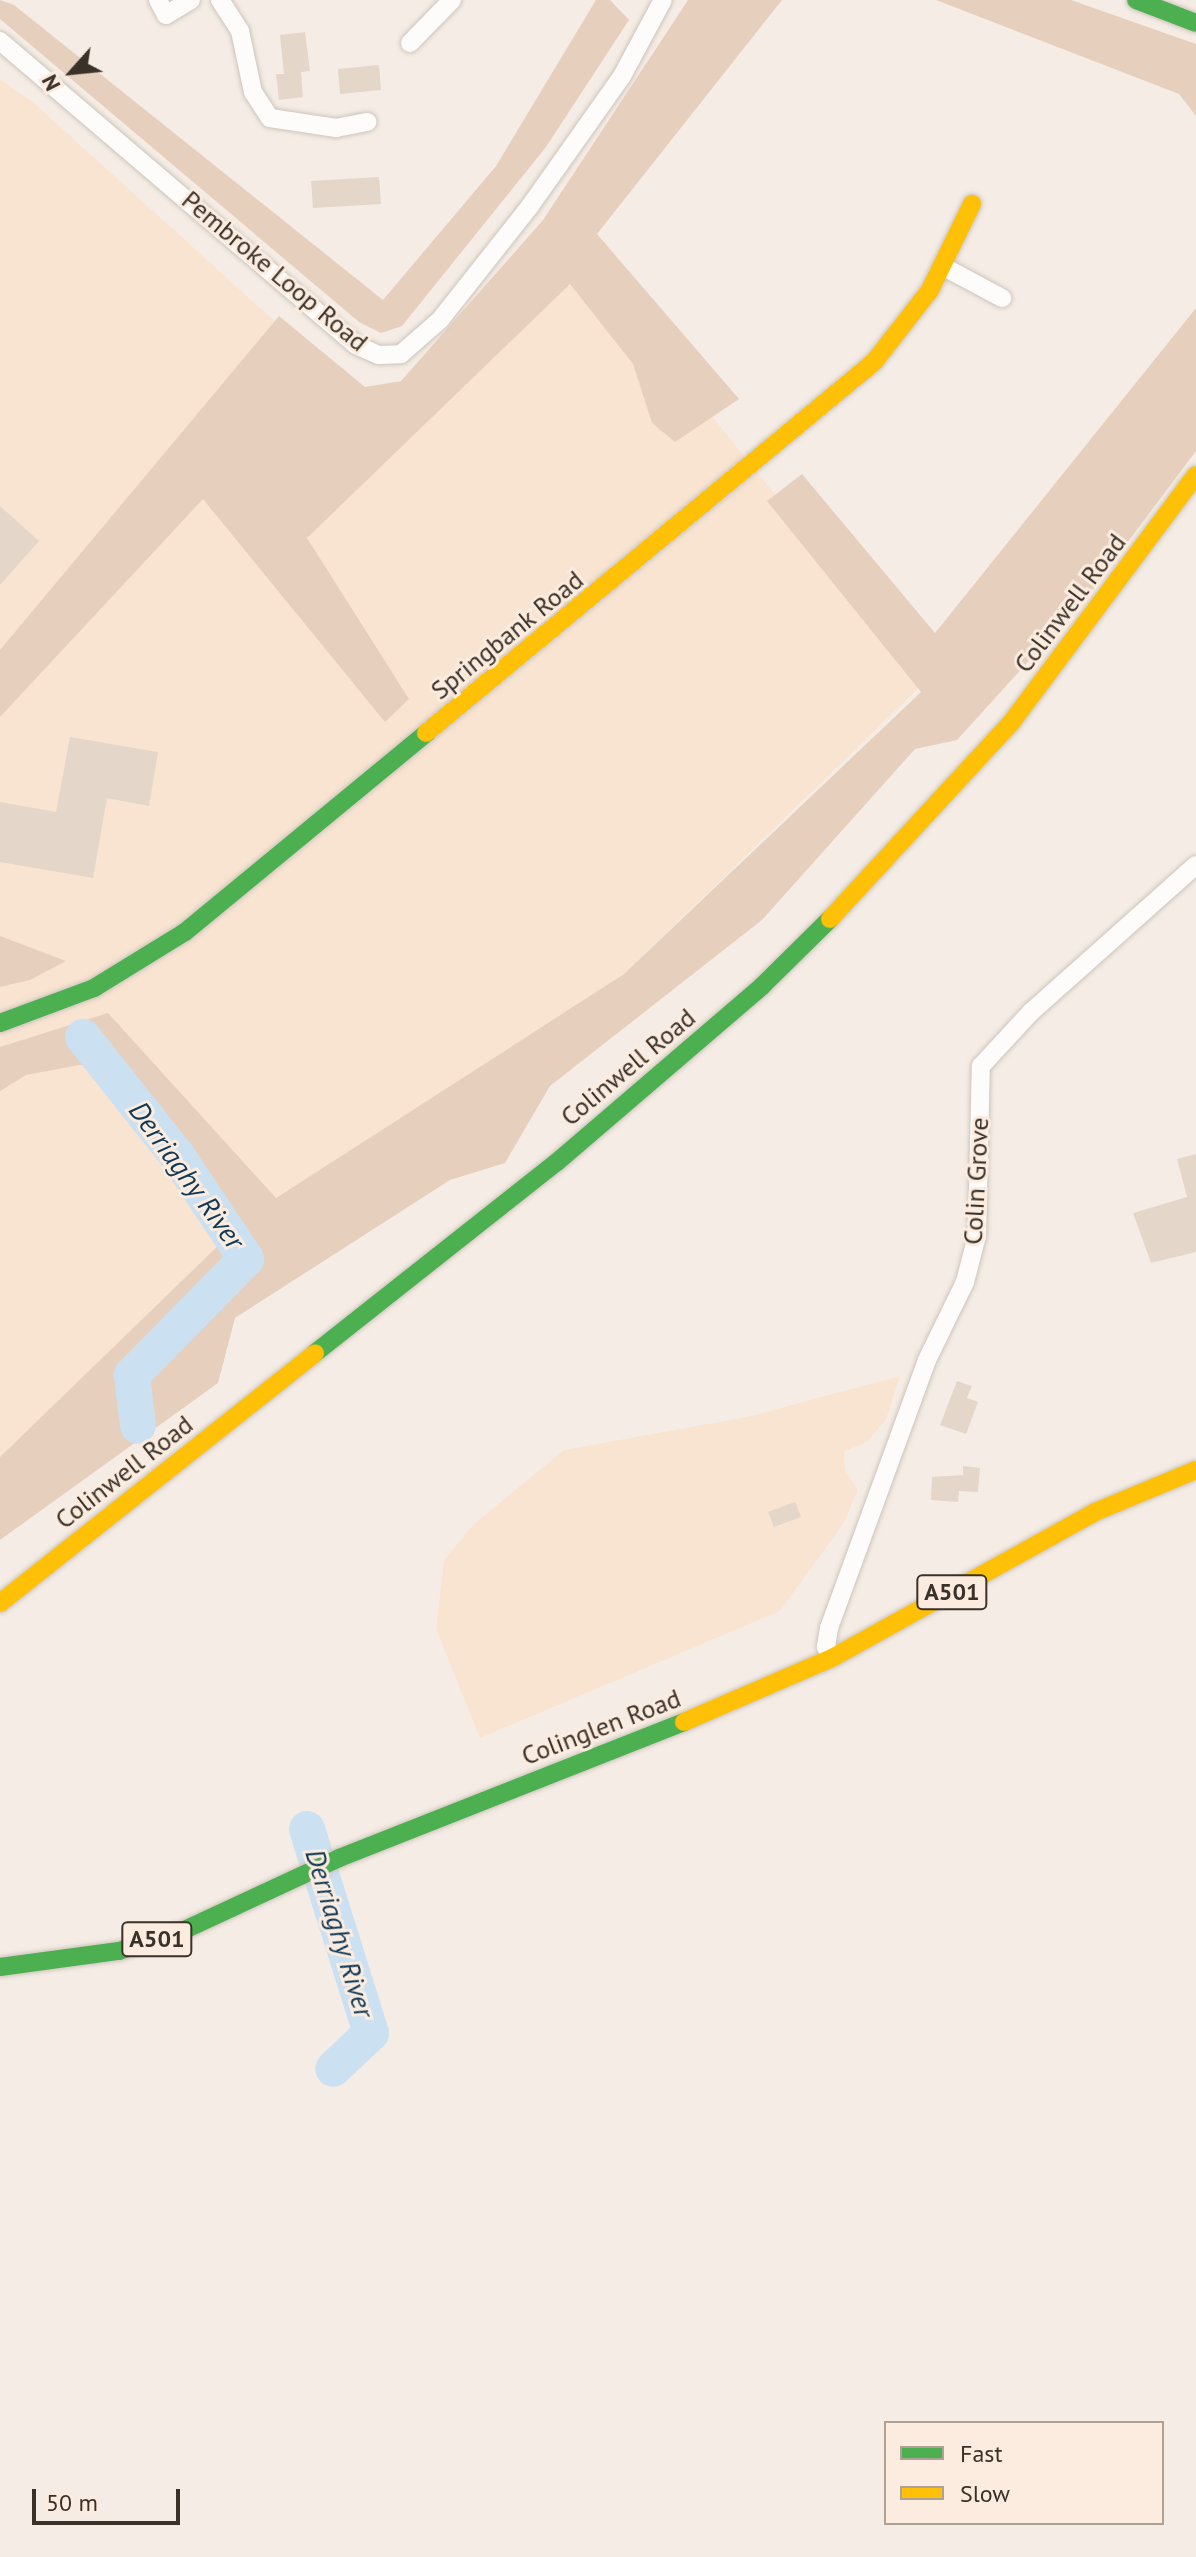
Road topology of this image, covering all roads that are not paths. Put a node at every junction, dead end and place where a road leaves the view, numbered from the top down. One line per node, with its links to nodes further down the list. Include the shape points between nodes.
1 (158, 0): 2 (street, via 166,15)
2 (191, 0)
3 (220, 0): 11 (street, via 240,31 253,92 270,118)
4 (452, 0): 9 (street)
5 (663, 0): 8 (street, Pembroke Loop Road, via 622,76 530,206 440,320 401,354 378,355 356,345)
6 (1136, 0): 7 (street)
7 (1196, 23)
8 (0, 41)
9 (410, 43)
10 (367, 122): 11 (street)
11 (336, 128): 12 (street)
12 (337, 148)
13 (972, 204): 14 (street, Springbank Road)
14 (944, 267): 15 (street); 18 (street, Springbank Road, via 901,332 858,377 185,932 94,988)
15 (1002, 298)
16 (1196, 475): 20 (street, Colinwell Road, via 1011,723 858,892 762,986 557,1162)
17 (1196, 865): 21 (street, Colin Grove, via 1031,1012 981,1066 977,1236 965,1282 927,1360 829,1628 826,1647)
18 (0, 1023)
19 (1196, 1470): 21 (street, Colinglen Road / A501, via 1095,1512)
20 (0, 1603)
21 (832, 1658): 22 (street, Colinglen Road / A501, via 708,1713 339,1858 182,1931 119,1951)
22 (0, 1967)

